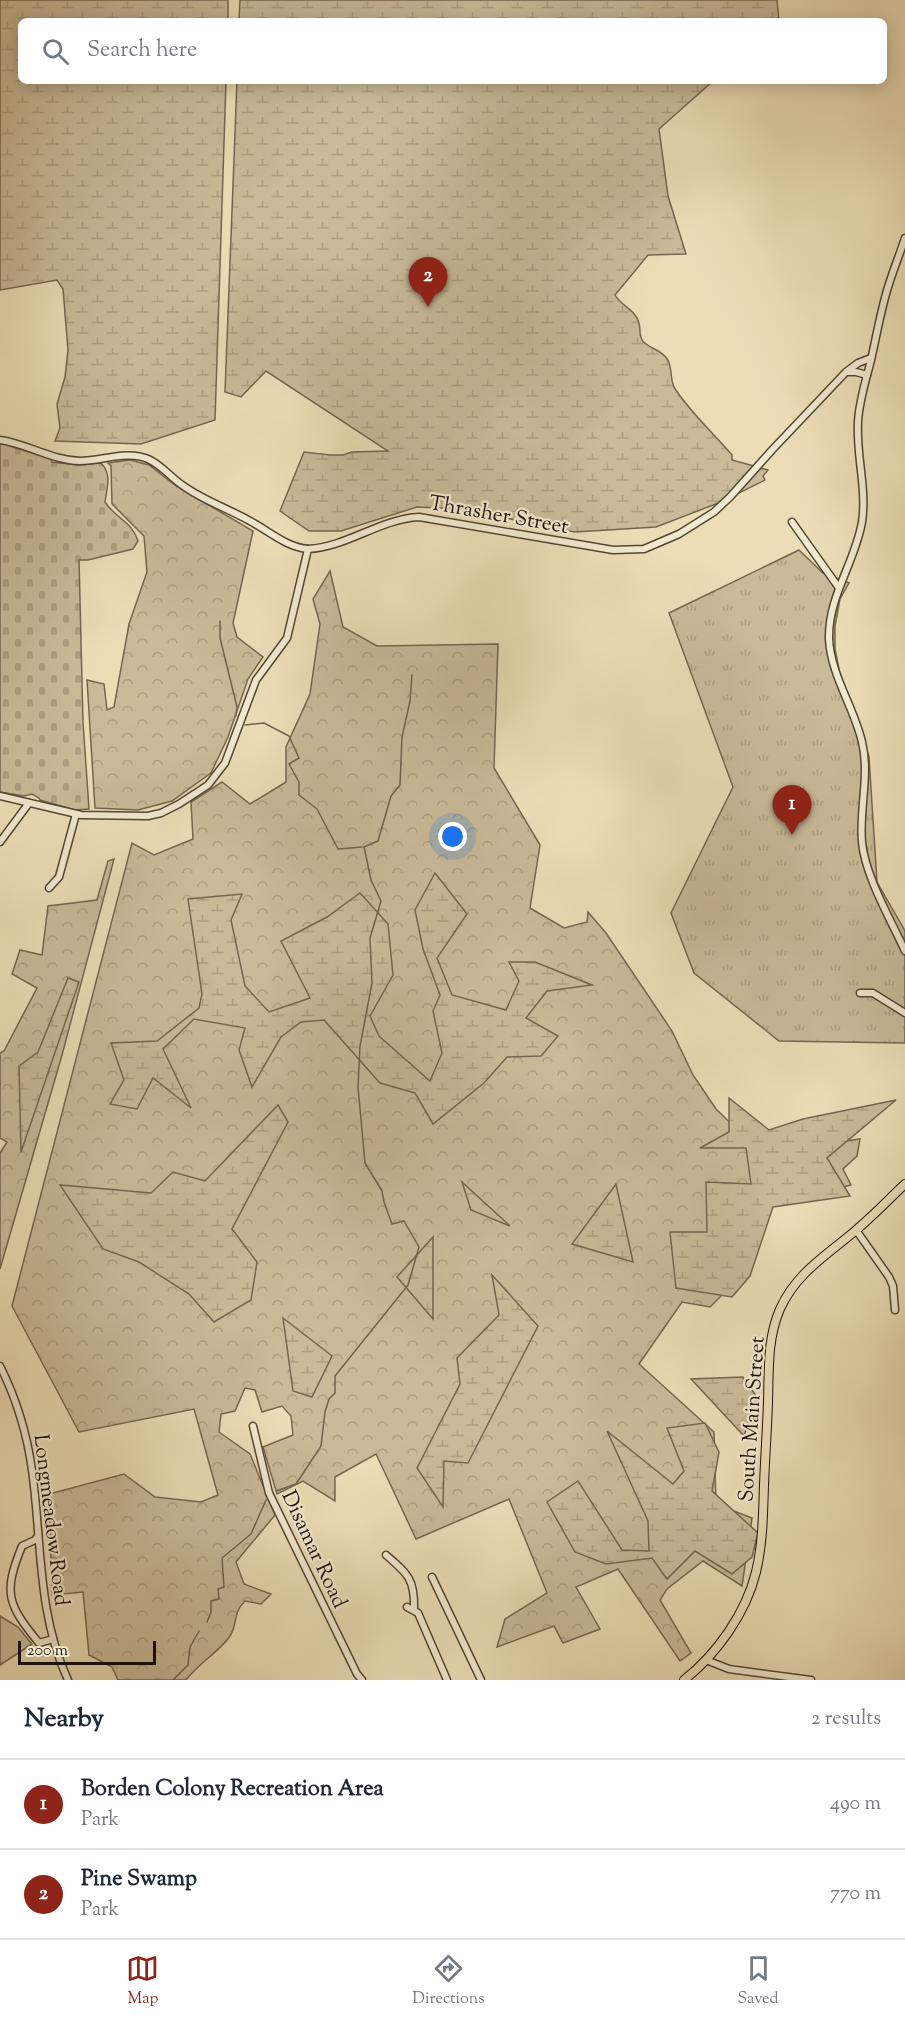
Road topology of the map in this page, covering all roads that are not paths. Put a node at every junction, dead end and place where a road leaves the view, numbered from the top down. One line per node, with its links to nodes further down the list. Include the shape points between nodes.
1 (905, 238): 2 (street, via 886,294)
2 (871, 358): 3 (street, Thrasher Street); 4 (street)
3 (846, 372): 4 (street); 7 (street, Thrasher Street, via 719,507 679,534 644,549 613,550 419,517)
4 (867, 375): 8 (street, via 858,431 863,513 856,546)
5 (0, 440): 7 (street, via 70,460 128,456 148,459 195,494 288,544)
6 (792, 522): 8 (street)
7 (308, 549): 11 (street, via 287,638 256,680 225,763 214,780 155,815)
8 (839, 588): 14 (street, via 831,611 830,644 863,748 864,854)
9 (0, 796): 10 (street)
10 (29, 803): 11 (street); 12 (street)
11 (76, 814): 13 (street, via 59,877)
12 (0, 842)
13 (49, 888)
14 (905, 951)
15 (860, 993): 16 (street, via 873,993)
16 (905, 1013)
17 (905, 1184): 18 (main road, South Main Street)
18 (856, 1230): 19 (street, via 889,1277); 26 (main road, South Main Street, via 804,1273 778,1315 769,1363 758,1561 743,1607)
19 (895, 1310)
20 (0, 1366): 22 (street, Longmeadow Road, via 28,1448)
21 (253, 1426): 28 (street, Disamar Road, via 269,1493)
22 (38, 1536): 25 (street, Longmeadow Road, via 44,1599); 25 (street, via 22,1546 9,1592 16,1611 39,1643)
23 (386, 1555): 29 (street, via 409,1577 413,1590 410,1608 418,1613)
24 (432, 1577): 30 (street)
25 (53, 1639): 27 (street, Longmeadow Road)
26 (706, 1660): 31 (main road, South Main Street); 32 (street, via 729,1669)
27 (68, 1680)
28 (362, 1680)
29 (447, 1680)
30 (481, 1680)
31 (684, 1680)
32 (811, 1680)

